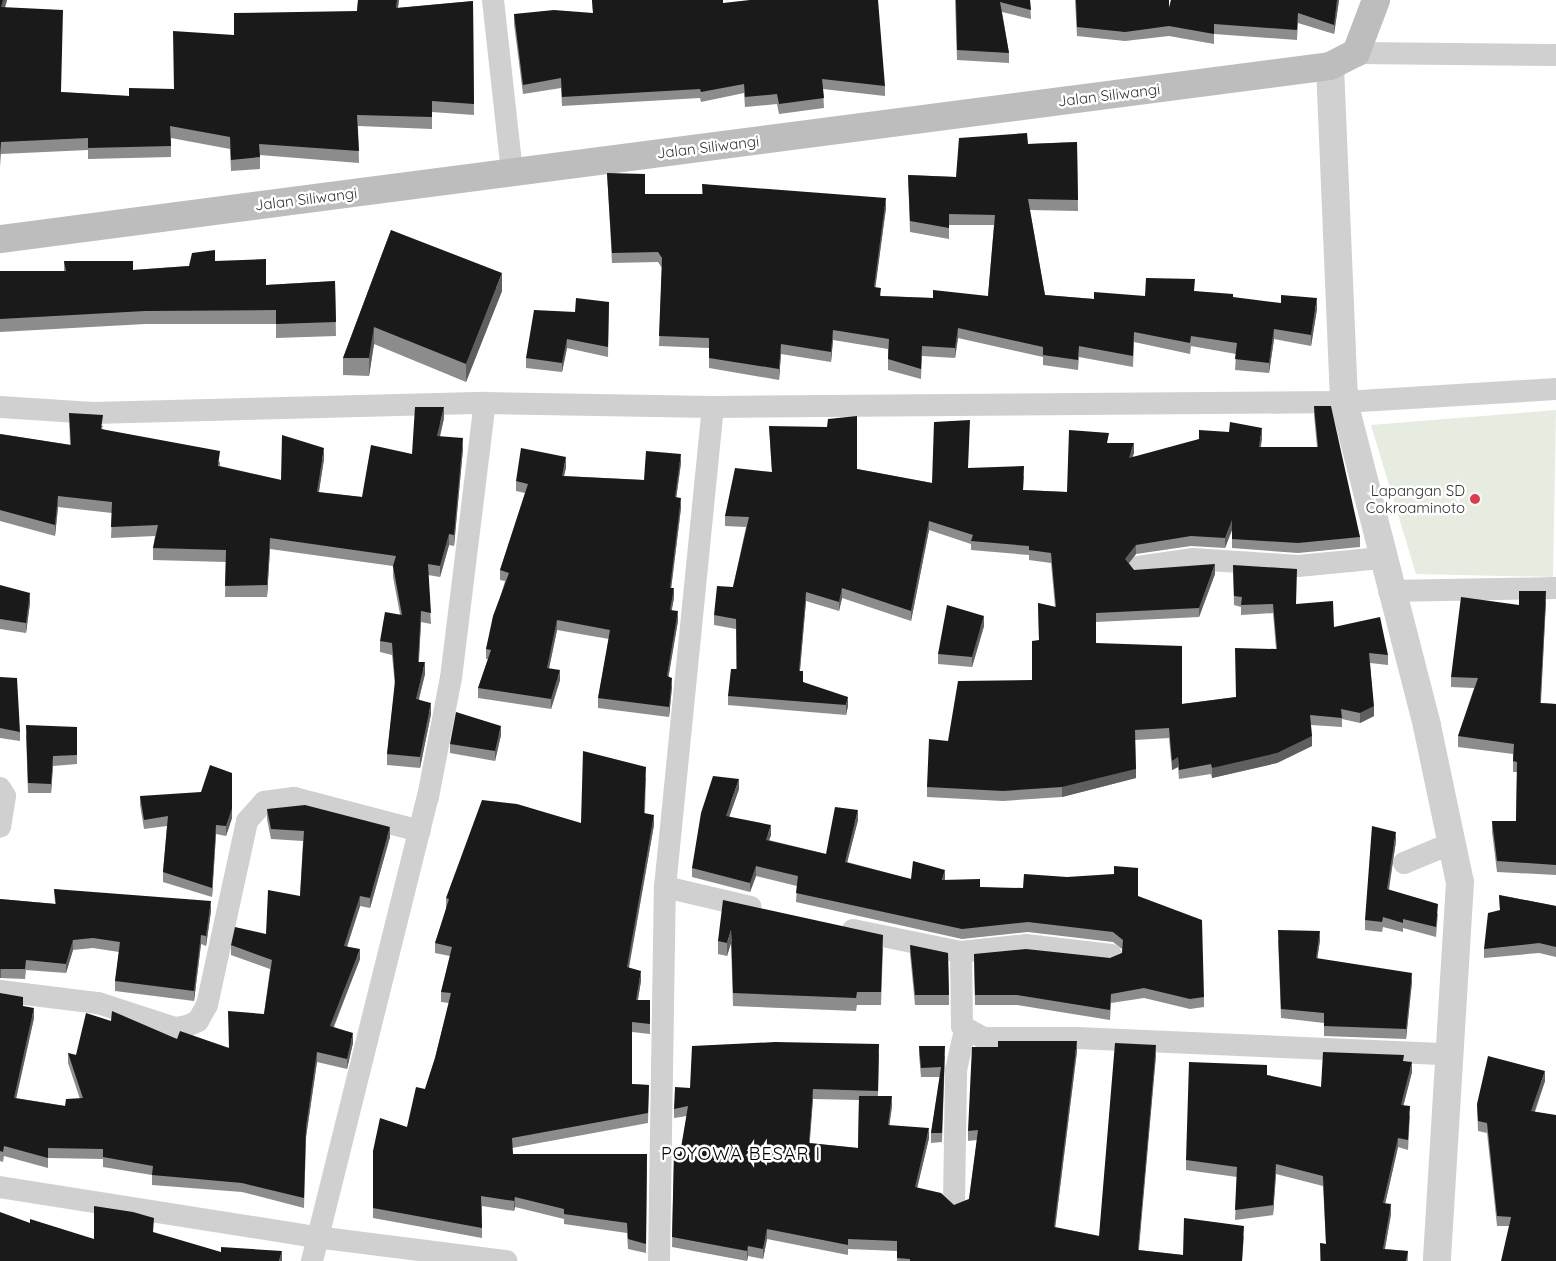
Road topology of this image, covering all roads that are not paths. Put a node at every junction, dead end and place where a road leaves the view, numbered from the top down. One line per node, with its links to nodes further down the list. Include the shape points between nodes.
1 (493, 0): 6 (street)
2 (1376, 0): 3 (main road)
3 (1356, 53): 4 (street); 5 (main road, Jalan Siliwangi)
4 (1556, 54)
5 (1330, 66): 6 (main road, Jalan Siliwangi); 9 (street)
6 (512, 172): 7 (main road, Jalan Siliwangi)
7 (0, 238)
8 (1556, 389): 9 (street)
9 (1344, 402): 12 (street); 13 (street)
10 (486, 403): 11 (street, via 93,413); 12 (street); 19 (street, via 451,678)
11 (0, 407)
12 (713, 407): 22 (street, via 682,741)
13 (1381, 558): 14 (street, via 1298,566 1193,559); 16 (street)
14 (1138, 567)
15 (1556, 588): 16 (street)
16 (1389, 591): 20 (street, via 1426,726)
17 (0, 788): 18 (street, via 5,796)
18 (0, 827)
19 (420, 831): 27 (street, via 294,798 264,802 247,822 207,1005 198,1021 187,1026 175,1028 98,1003); 32 (street)
20 (1452, 843): 21 (street); 29 (street, via 1459,895)
21 (1404, 863)
22 (664, 887): 23 (street); 35 (street)
23 (778, 913)
24 (834, 926): 25 (street)
25 (961, 952): 26 (street, via 1026,945); 28 (street)
26 (1111, 955)
27 (0, 991)
28 (965, 1030): 29 (street, via 984,1038 1077,1038); 31 (street, via 956,1070)
29 (1447, 1054): 36 (street)
30 (0, 1187): 32 (street)
31 (954, 1202)
32 (316, 1237): 33 (street); 34 (street)
33 (312, 1261)
34 (506, 1261)
35 (659, 1261)
36 (1436, 1261)

